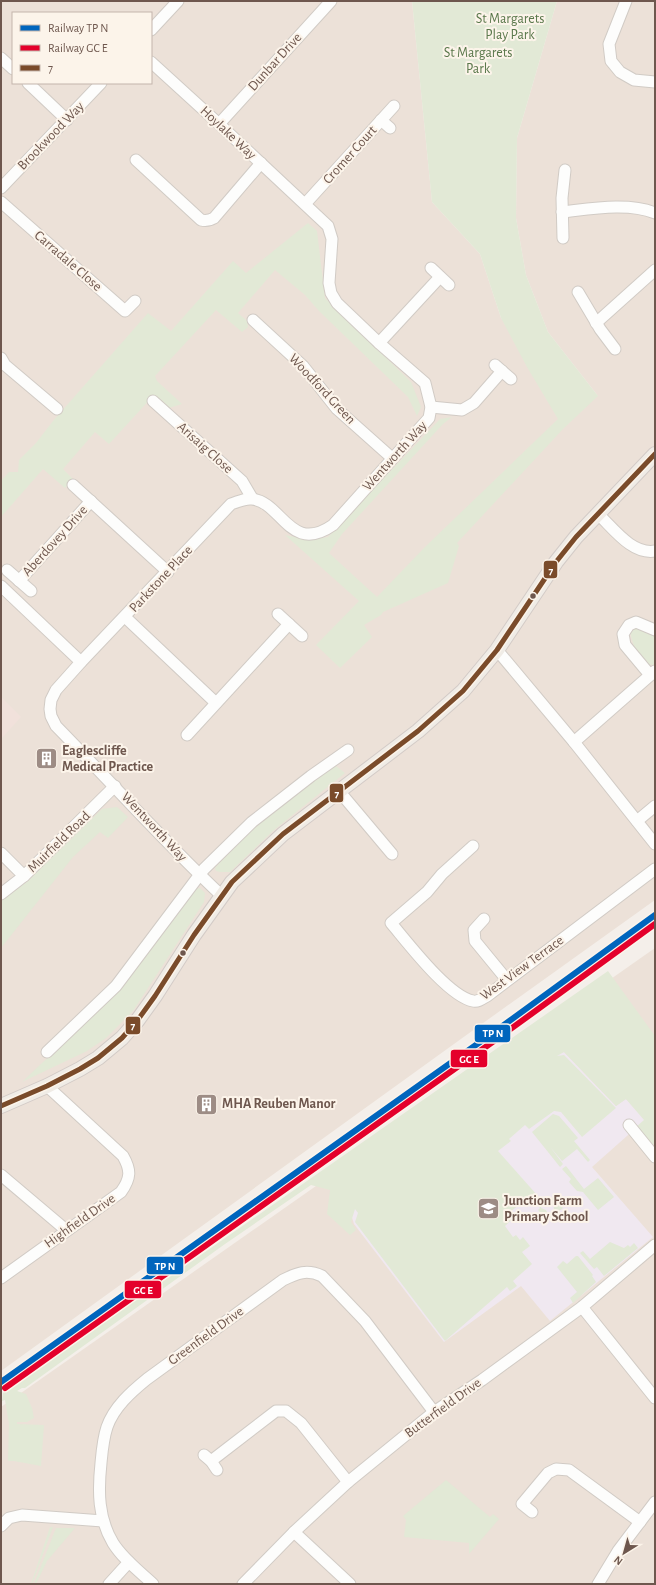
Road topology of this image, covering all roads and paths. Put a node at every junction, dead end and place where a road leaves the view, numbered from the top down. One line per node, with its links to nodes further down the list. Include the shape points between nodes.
1 (178, 1): 4 (street)
2 (330, 1): 14 (street, Dunbar Drive)
3 (626, 1): 8 (street, via 610,44 612,61 620,72 634,80)
4 (152, 29)
5 (1, 58): 7 (street)
6 (152, 63): 14 (street, Hoylake Way)
7 (12, 68)
8 (655, 82)
9 (29, 84): 12 (street)
10 (100, 84): 12 (street, Brookwood Way)
11 (394, 106): 13 (street, Cromer Court)
12 (67, 120): 21 (street, Brookwood Way)
13 (381, 120): 15 (street); 23 (street, Cromer Court)
14 (220, 124): 17 (street, Hoylake Way)
15 (390, 128)
16 (136, 160): 20 (street)
17 (261, 163): 20 (street, via 211,224 201,220); 23 (street, Hoylake Way)
18 (160, 166): 20 (street)
19 (565, 170): 24 (street)
20 (153, 175)
21 (1, 188)
22 (1, 202): 32 (street, Carradale Close, via 125,311)
23 (305, 204): 35 (street, Wentworth Way, via 328,226 332,239 330,293)
24 (562, 212): 25 (street, via 609,208 638,209); 26 (street)
25 (655, 213)
26 (563, 238)
27 (431, 268): 29 (street)
28 (655, 270): 34 (street)
29 (440, 277): 30 (street); 35 (street)
30 (449, 285)
31 (578, 292): 34 (street)
32 (135, 301)
33 (253, 320): 43 (street, Woodford Green, via 303,366 337,409)
34 (596, 323): 36 (street)
35 (378, 343): 40 (street, Wentworth Way, via 425,383)
36 (615, 349)
37 (1, 358): 41 (street)
38 (511, 379): 40 (street, via 499,368 474,403 462,410)
39 (153, 401): 45 (street, Arisaig Close, via 242,481)
40 (431, 407): 43 (street, Wentworth Way, via 429,418)
41 (57, 409)
42 (655, 454): 47 (main road)
43 (392, 458): 45 (street, Wentworth Way, via 333,525 322,533 308,534 291,529 265,504)
44 (73, 485): 46 (street, Aberdovey Drive)
45 (248, 499): 50 (street, Parkstone Place, via 231,504)
46 (91, 501): 50 (street, Aberdovey Drive); 51 (street, Aberdovey Drive)
47 (598, 514): 48 (street, via 631,544 641,550); 59 (main road, via 556,562)
48 (655, 551)
49 (7, 570): 51 (street, Aberdovey Drive)
50 (168, 572): 55 (street, Parkstone Place)
51 (19, 580): 53 (street, Aberdovey Drive)
52 (1, 586): 60 (street)
53 (30, 591)
54 (278, 614): 56 (street)
55 (125, 617): 60 (street, Parkstone Place); 62 (street)
56 (289, 624): 58 (street); 62 (street)
57 (655, 630): 61 (street, via 636,622 623,634 625,645)
58 (302, 636)
59 (497, 650): 64 (street); 67 (main road, via 444,709)
60 (81, 662): 66 (street, Wentworth Way, via 54,693 50,704 51,716 56,726)
61 (653, 673): 64 (street)
62 (216, 703): 63 (street)
63 (187, 735)
64 (574, 742): 69 (street)
65 (348, 750): 75 (street, via 341,762 311,776 252,822)
66 (115, 786): 75 (street, Wentworth Way); 76 (street, Muirfield Road)
67 (339, 791): 73 (street); 78 (main road, via 272,843 232,882)
68 (655, 806): 69 (street)
69 (638, 821): 70 (street)
70 (655, 844)
71 (473, 846): 80 (street, West View Terrace, via 442,874 427,892 391,923 441,980 470,1000 482,1000)
72 (1, 853): 76 (street)
73 (392, 854)
74 (655, 869): 80 (street, West View Terrace)
75 (199, 875): 78 (street, Wentworth Way); 81 (street, via 116,986)
76 (24, 876): 77 (street, Muirfield Road)
77 (1, 894)
78 (222, 896): 82 (main road, via 128,1032 98,1058)
79 (484, 920): 80 (street, via 474,930 475,941)
80 (508, 980)
81 (47, 1052)
82 (47, 1086): 83 (main road); 87 (street, Highfield Drive, via 116,1148 128,1168 129,1179 121,1192)
83 (1, 1106)
84 (629, 1125): 85 (street)
85 (654, 1154)
86 (1, 1175): 87 (street)
87 (66, 1230): 89 (street, Highfield Drive)
88 (655, 1245): 90 (street, Butterfield Drive)
89 (1, 1278)
90 (582, 1307): 91 (street); 92 (street, Butterfield Drive)
91 (655, 1398)
92 (434, 1412): 94 (street, Butterfield Drive); 97 (street, Greenfield Drive, via 365,1321 326,1280 314,1272 299,1272 283,1280 128,1394 107,1427 102,1449 99,1495)
93 (211, 1462): 94 (street, via 276,1411 286,1411 302,1423)
94 (348, 1482): 100 (street, Butterfield Drive)
95 (655, 1502): 98 (street)
96 (532, 1512): 98 (street, via 522,1504 548,1473 556,1469 569,1470)
97 (103, 1521): 99 (street, via 22,1515 8,1518); 101 (street, Greenfield Drive, via 114,1543)
98 (640, 1522): 106 (street)
99 (1, 1526)
100 (294, 1532): 104 (street, Butterfield Drive); 105 (street)
101 (129, 1562): 102 (street); 103 (street, Greenfield Drive)
102 (109, 1584)
103 (153, 1584)
104 (243, 1584)
105 (350, 1584)
106 (598, 1584)

